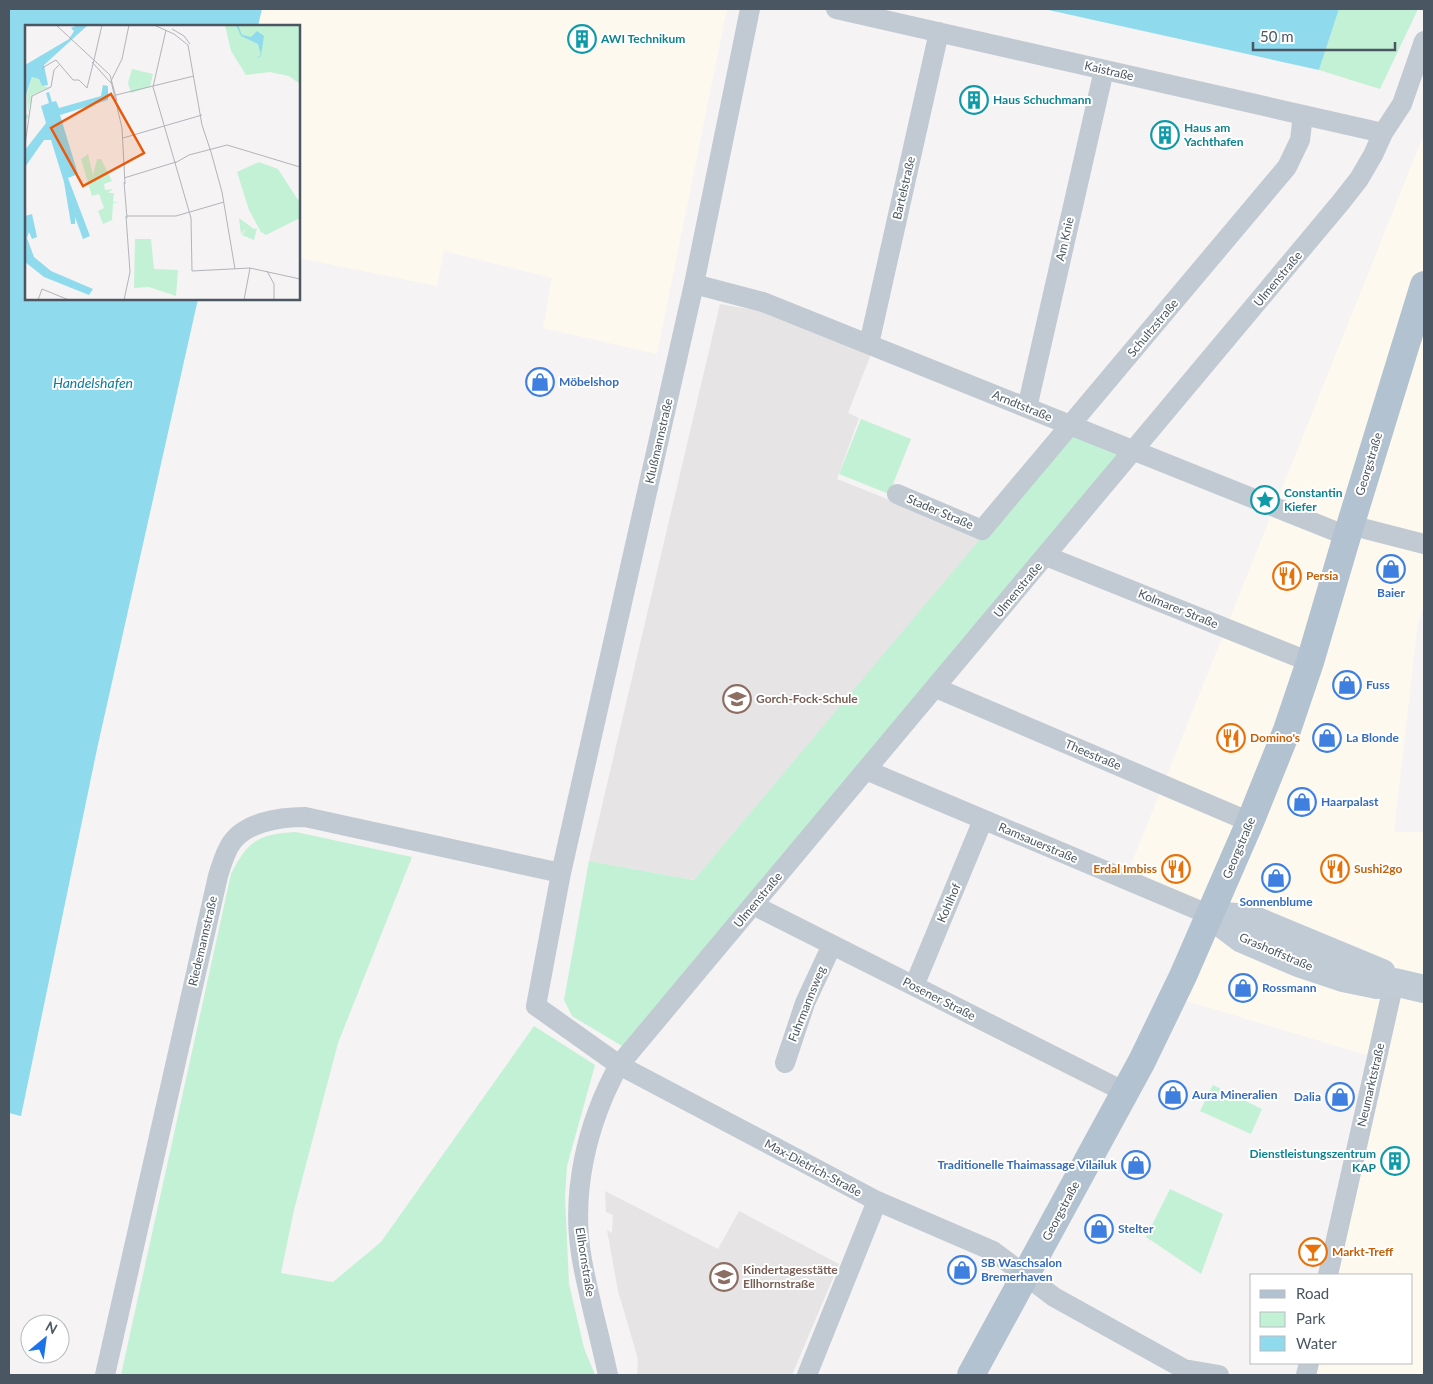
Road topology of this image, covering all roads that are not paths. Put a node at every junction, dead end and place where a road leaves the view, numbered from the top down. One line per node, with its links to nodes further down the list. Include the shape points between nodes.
1 (750, 9): 8 (street, Klußmannstraße)
2 (836, 9): 3 (street, Kaistraße)
3 (939, 32): 5 (street, Kaistraße); 10 (street, Bartelstraße)
4 (1422, 52): 7 (street, Ulmenstraße, via 1402,104)
5 (1104, 70): 6 (street, Kaistraße); 11 (street, Am Knie)
6 (1303, 115): 7 (street, Kaistraße); 12 (street, Schultzstraße, via 1300,140 1287,168)
7 (1383, 134): 13 (street, Ulmenstraße, via 1359,179 1341,202)
8 (694, 284): 10 (street, Arndtstraße, via 763,302); 24 (street, Klußmannstraße)
9 (1424, 285): 16 (main road, Georgstraße)
10 (869, 344): 11 (street, Arndtstraße)
11 (1027, 408): 12 (street, Arndtstraße)
12 (1071, 426): 13 (street, Arndtstraße); 15 (street, Schultzstraße)
13 (1134, 451): 16 (street, Arndtstraße); 18 (street, Ulmenstraße)
14 (897, 494): 15 (street, Stader Straße)
15 (982, 530)
16 (1349, 530): 17 (street, Arndtstraße); 19 (main road, Georgstraße)
17 (1424, 544)
18 (1046, 556): 19 (street, Kolmarer Straße); 20 (street, Ulmenstraße)
19 (1310, 662): 23 (main road, Georgstraße)
20 (936, 688): 21 (street, Ulmenstraße); 23 (street, Theestraße)
21 (866, 770): 22 (street, Ramsauerstraße); 25 (street, Ulmenstraße)
22 (983, 820): 26 (street, Ramsauerstraße); 29 (street, Kohlhof)
23 (1250, 822): 26 (main road, Georgstraße)
24 (561, 872): 32 (street, Max-Dietrich-Straße, via 536,1006); 37 (street, Riedemannstraße, via 305,817 288,817 256,825 230,845 218,876)
25 (753, 905): 27 (street, Posener Straße); 32 (street, Ulmenstraße)
26 (1210, 915): 28 (street, Grashoffstraße, via 1250,918 1378,970); 33 (main road, Georgstraße)
27 (832, 945): 29 (street, Posener Straße); 31 (street, Fuhrmannsweg, via 805,1003)
28 (1394, 982): 30 (street, Grashoffstraße); 35 (street, Neumarktstraße)
29 (914, 986): 33 (street, Posener Straße)
30 (1424, 989)
31 (785, 1063)
32 (619, 1065): 34 (street, Max-Dietrich-Straße); 38 (street, Ellhornstraße, via 596,1118 580,1178 577,1215 582,1258)
33 (1125, 1092): 36 (main road, Georgstraße)
34 (877, 1201): 36 (street, Max-Dietrich-Straße, via 993,1251); 39 (street)
35 (1328, 1274)
36 (1026, 1277): 40 (main road, Georgstraße); 41 (street, Max-Dietrich-Straße, via 1054,1297 1184,1369)
37 (105, 1375)
38 (608, 1375)
39 (806, 1375)
40 (971, 1375)
41 (1219, 1375)

